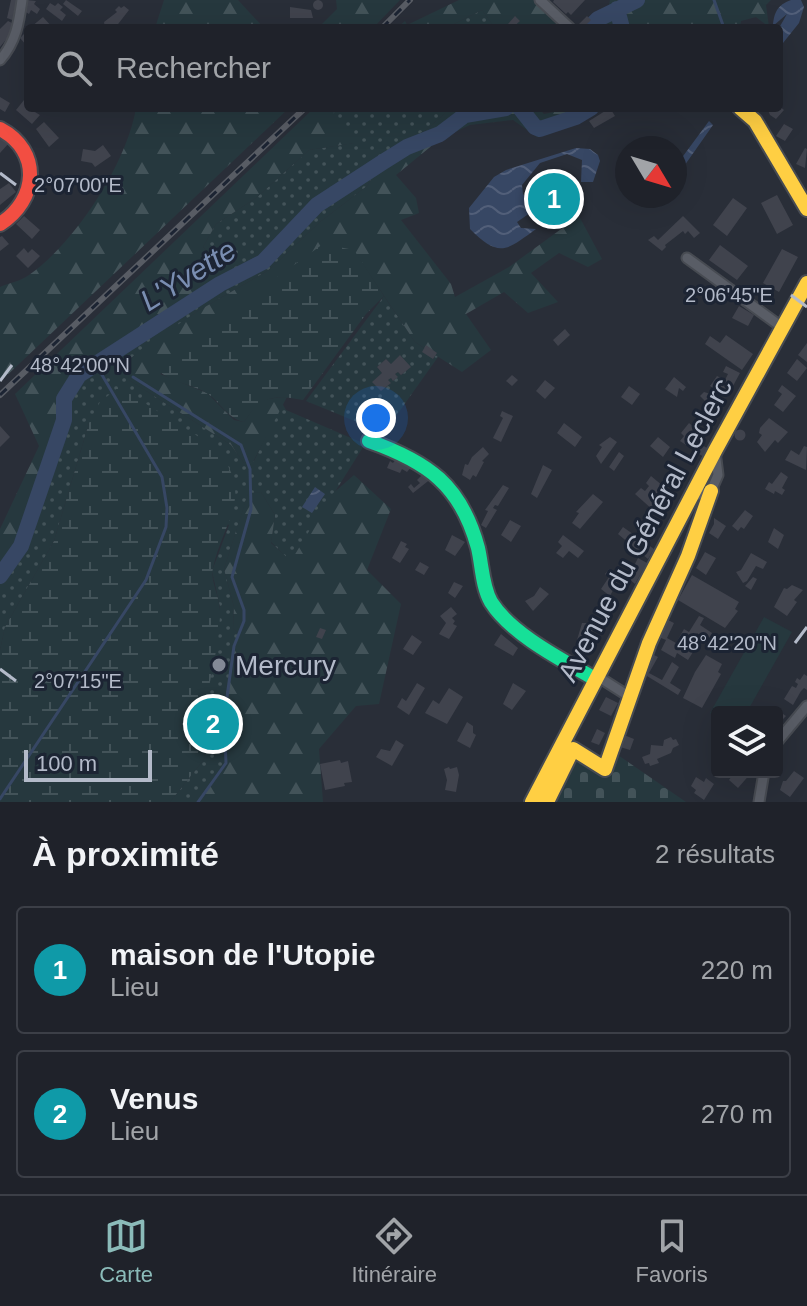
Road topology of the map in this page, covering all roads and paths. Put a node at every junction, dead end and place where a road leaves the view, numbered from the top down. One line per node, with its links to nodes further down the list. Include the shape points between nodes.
1 (22, 0): 4 (street, via 19,25)
2 (540, 0): 3 (street)
3 (566, 24)
4 (0, 60)
5 (745, 112): 7 (street)
6 (0, 129): 8 (street, via 22,144 29,177 20,205)
7 (807, 209)
8 (0, 224)
9 (687, 258): 12 (street)
10 (807, 283): 11 (street, Avenue du Général Leclerc)
11 (802, 300): 12 (street, Avenue du Général Leclerc)
12 (783, 328): 14 (street, Avenue du Général Leclerc)
13 (369, 441): 17 (street, via 413,457 441,478 472,529 496,609)
14 (715, 451): 15 (street, via 718,475); 16 (street, Avenue du Général Leclerc)
15 (711, 491): 16 (street); 18 (street)
16 (691, 497): 17 (street, Avenue du Général Leclerc)
17 (596, 677): 18 (street); 22 (street, Avenue du Général Leclerc)
18 (630, 697): 23 (street, via 605,769 573,749)
19 (807, 706): 20 (street)
20 (783, 735)
21 (763, 778): 24 (street)
22 (532, 802)
23 (547, 802)
24 (759, 802)

